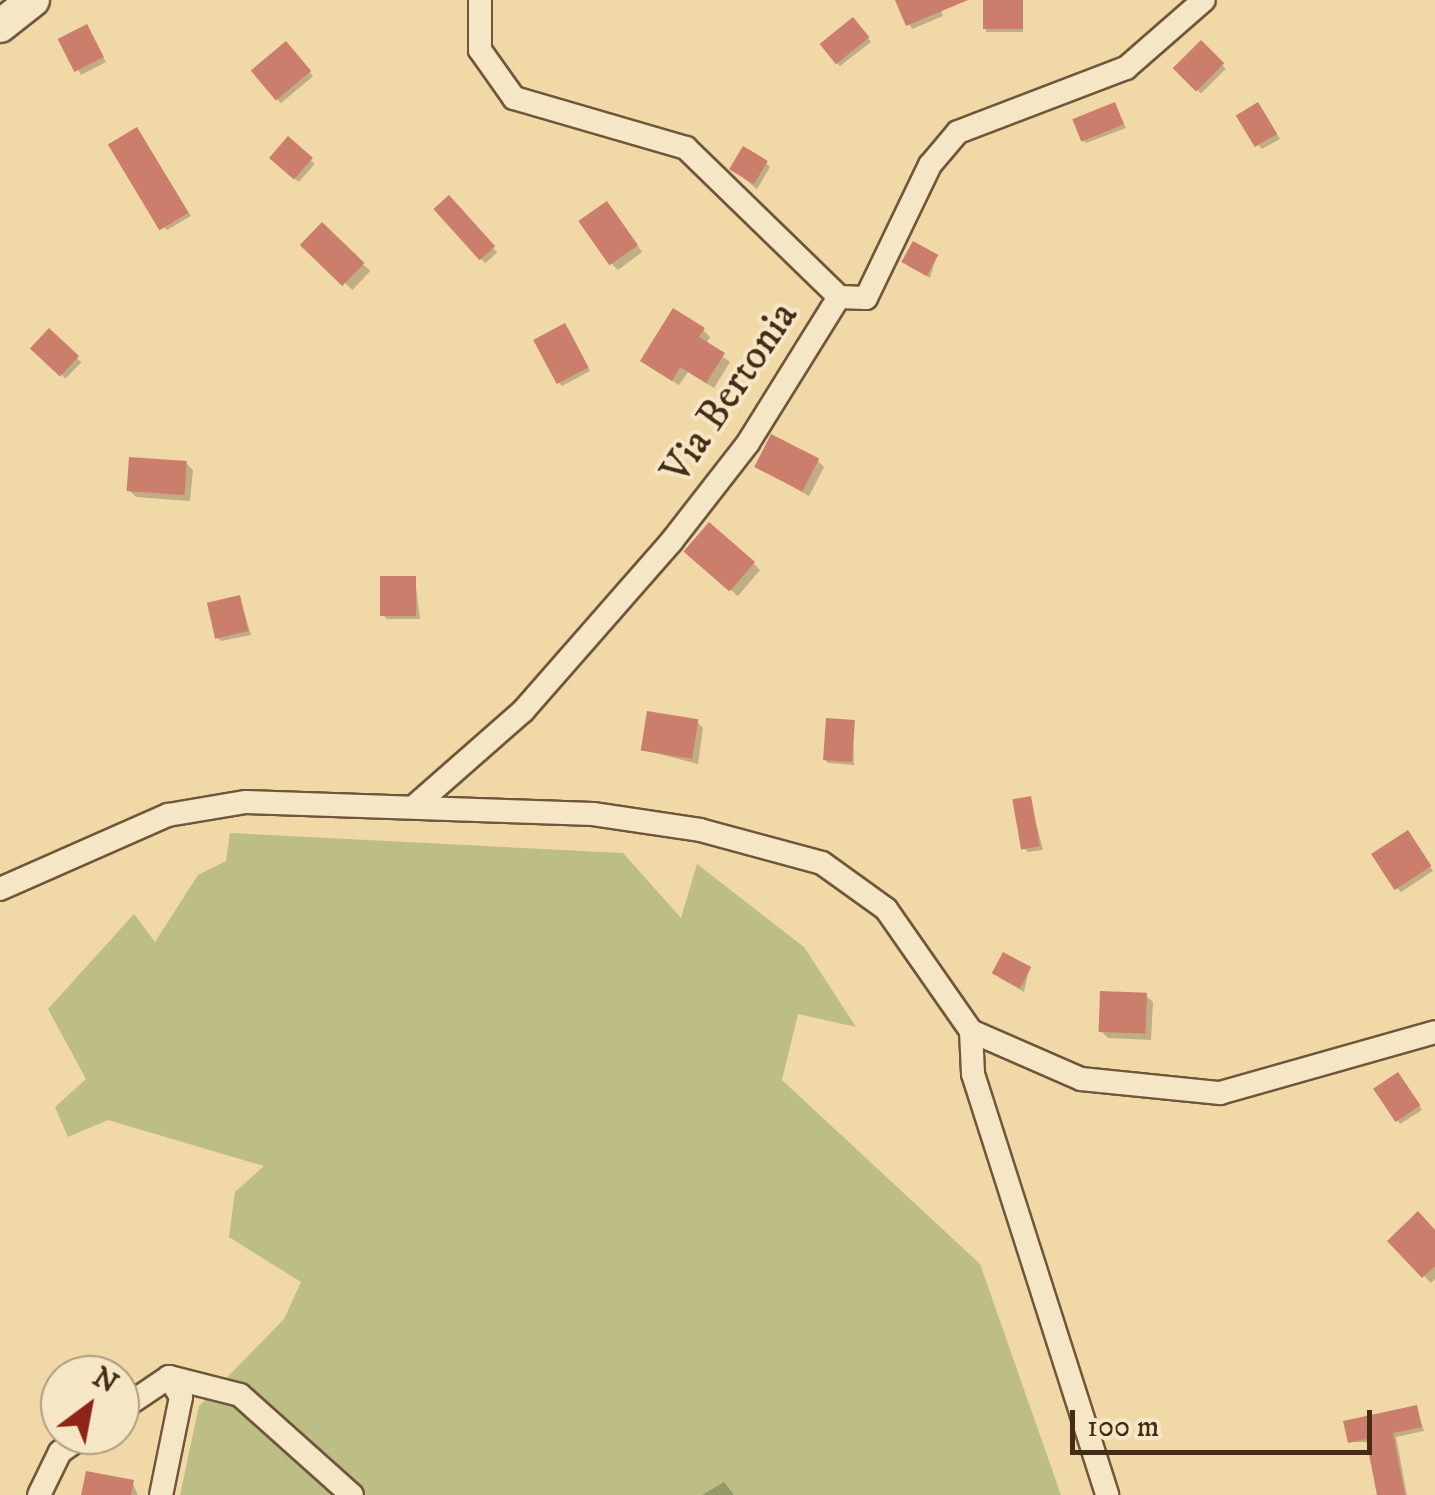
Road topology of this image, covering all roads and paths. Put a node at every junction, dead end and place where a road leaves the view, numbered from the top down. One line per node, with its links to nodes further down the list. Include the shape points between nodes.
1 (33, 0): 4 (street)
2 (480, 0): 5 (street, via 480,50 514,98 686,148)
3 (1204, 0): 5 (street, Via Bertonia, via 1126,68 958,132 930,165 866,298)
4 (0, 26)
5 (839, 297): 6 (street, Via Bertonia, via 748,443 671,542 522,711)
6 (417, 804): 7 (street, via 246,802 168,815); 8 (street, via 682,827 822,863 886,909)
7 (0, 888)
8 (970, 1031): 9 (street, via 1081,1079 1220,1093); 16 (street, via 972,1074)
9 (1435, 1032)
10 (168, 1377): 11 (street); 14 (street, via 181,1397); 15 (street, via 240,1395)
11 (140, 1396)
12 (59, 1455): 13 (street)
13 (40, 1495)
14 (160, 1495)
15 (352, 1495)
16 (1107, 1495)

